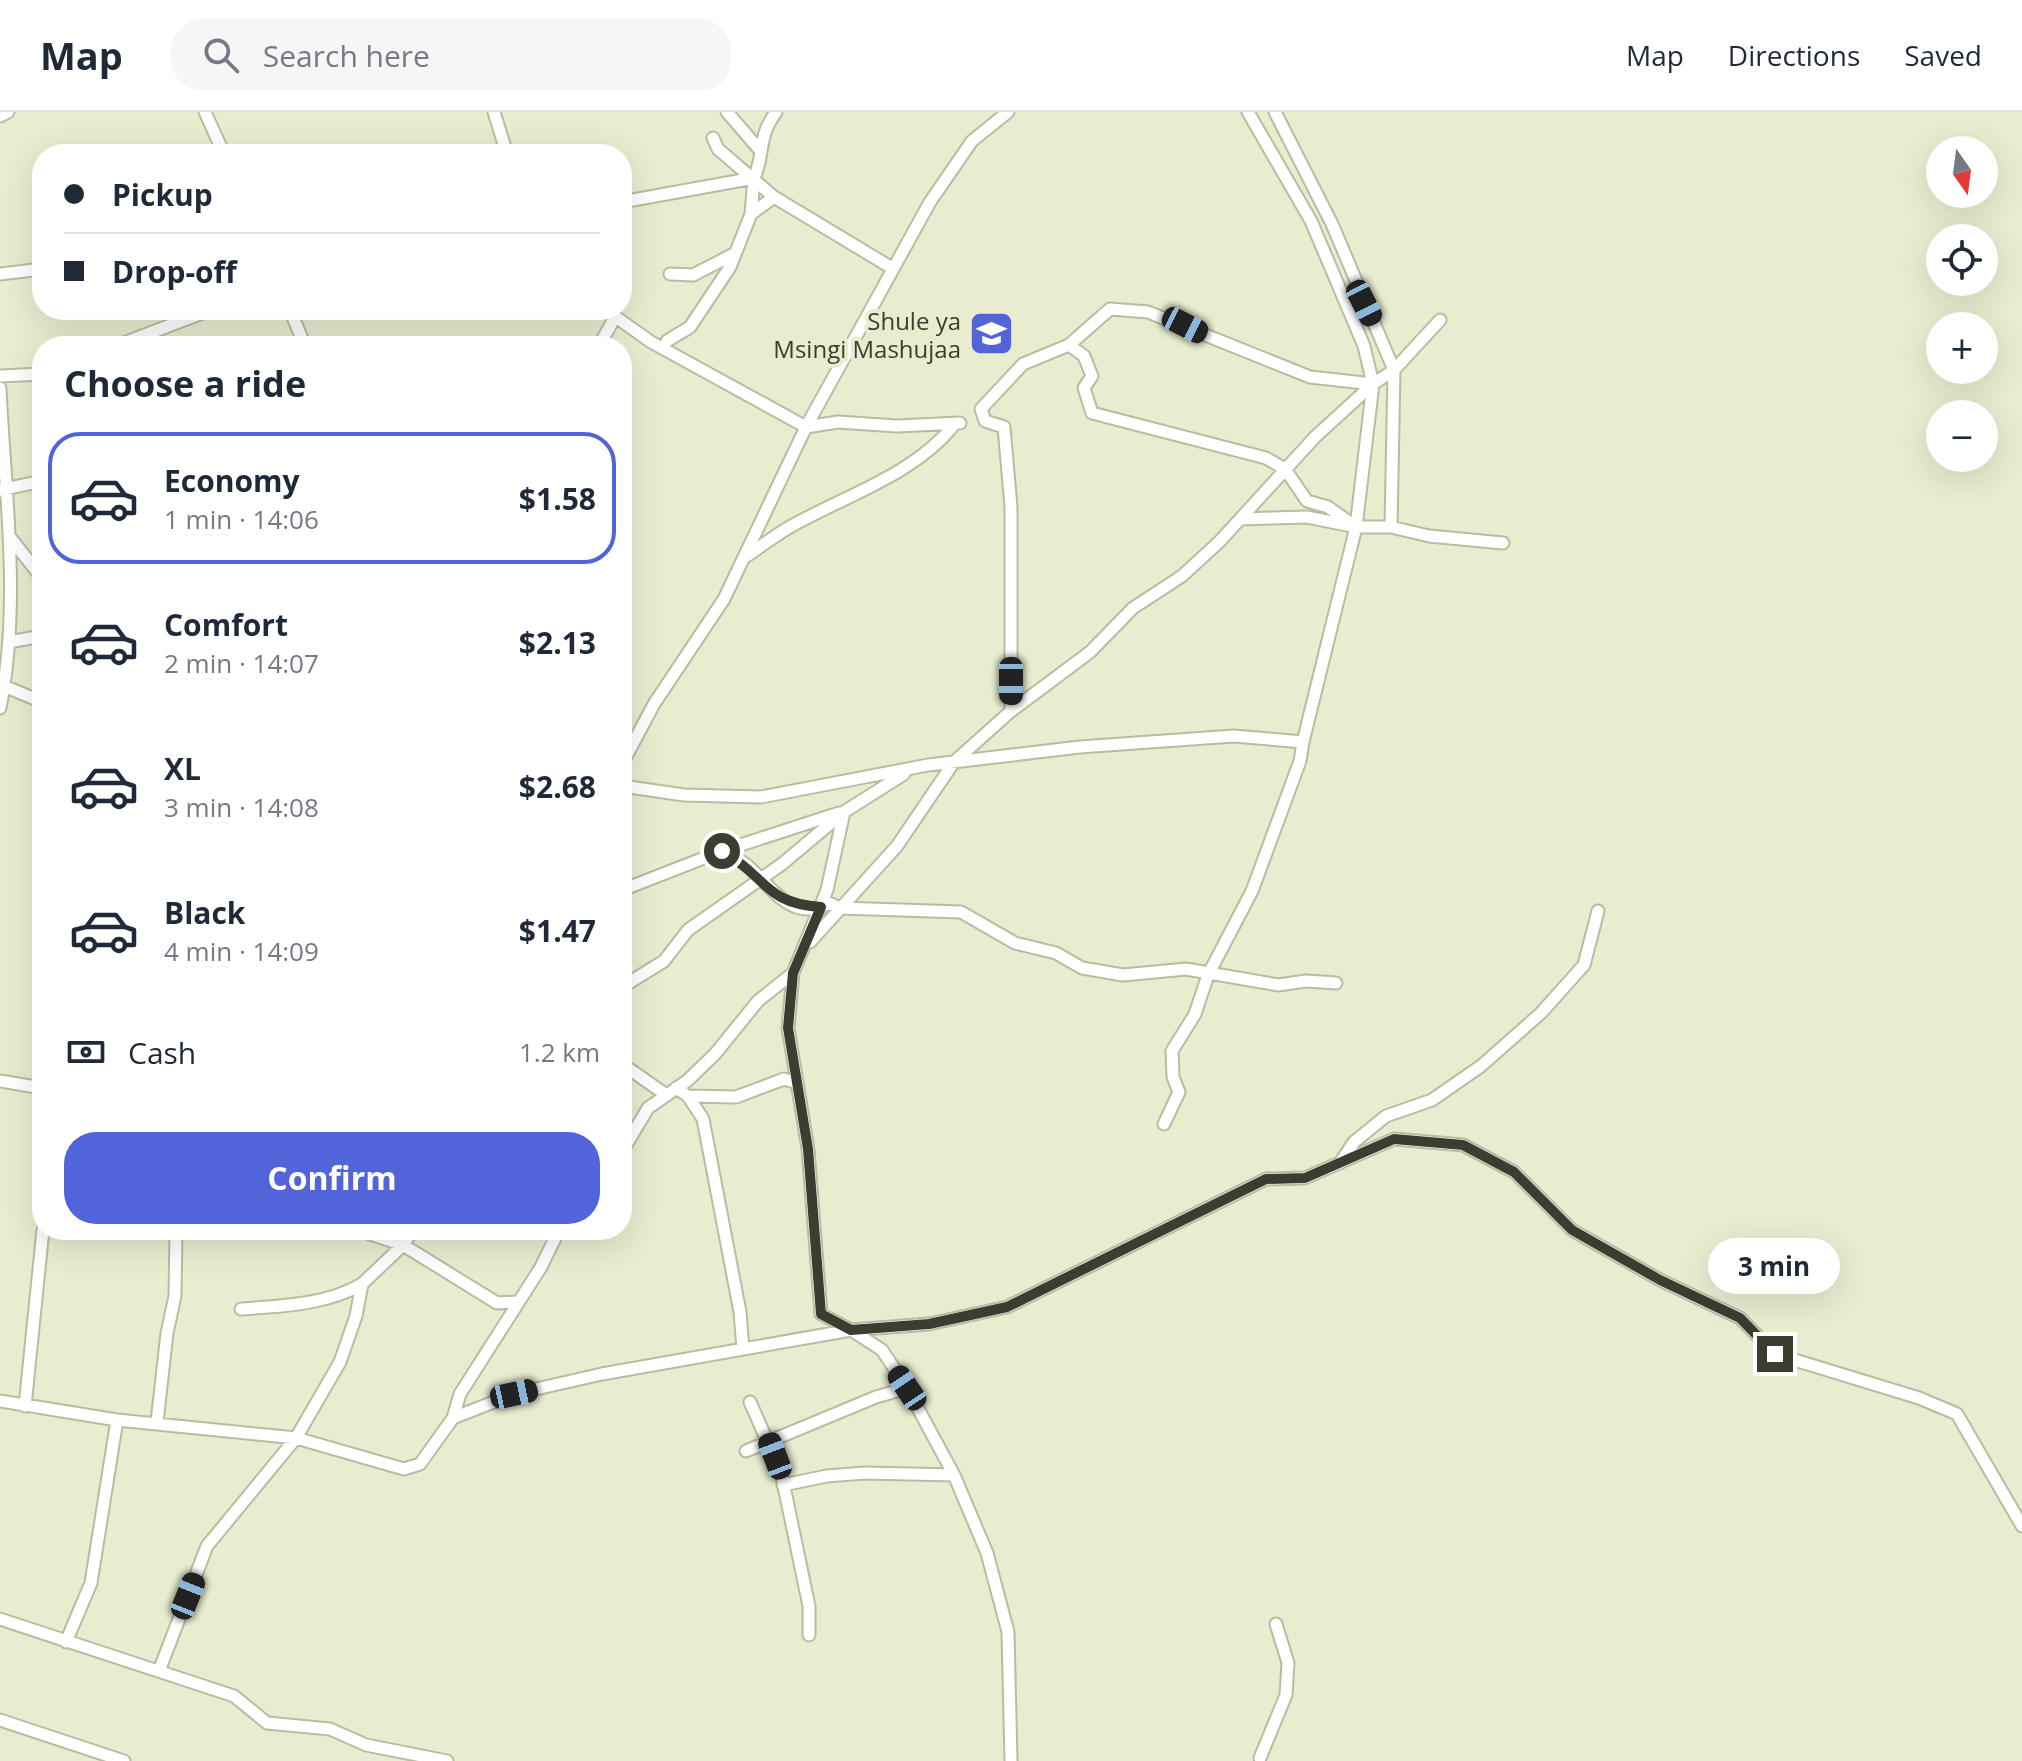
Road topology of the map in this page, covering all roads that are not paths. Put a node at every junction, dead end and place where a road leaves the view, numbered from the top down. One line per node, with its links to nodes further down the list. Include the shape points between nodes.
1 (8, 112): 9 (street)
2 (205, 112): 11 (street)
3 (494, 112): 12 (street)
4 (727, 112): 13 (street)
5 (776, 112): 13 (street)
6 (1008, 112): 19 (street, via 972,141)
7 (1248, 112): 32 (street, via 1311,221 1364,346)
8 (1275, 112): 29 (street, via 1332,224)
9 (0, 116)
10 (713, 138): 14 (street, via 718,149)
11 (219, 144)
12 (504, 144)
13 (758, 148): 14 (street, via 760,164)
14 (754, 178): 15 (street); 16 (street); 17 (street)
15 (774, 197): 17 (street); 19 (street)
16 (632, 200)
17 (751, 214): 18 (street)
18 (734, 253): 22 (street, via 693,275); 27 (street, via 690,327)
19 (892, 268): 34 (street)
20 (32, 270): 21 (street)
21 (0, 274)
22 (670, 274)
23 (184, 320): 26 (street)
24 (620, 320): 34 (street)
25 (1440, 320): 29 (street)
26 (142, 336)
27 (667, 341)
28 (1069, 345): 32 (street, via 1110,309 1148,312 1310,377); 36 (street, via 1084,356 1092,376 1084,388 1092,413 1266,458); 51 (street, via 1023,364 981,409 985,421 1004,427 1011,507)
29 (1394, 370): 32 (street); 41 (street)
30 (32, 374): 31 (street)
31 (0, 376)
32 (1373, 384): 36 (street); 40 (street)
33 (0, 388): 35 (street)
34 (806, 427): 44 (street); 44 (street, via 838,422 957,424 939,443 854,497 797,523)
35 (1, 436): 38 (street)
36 (1285, 469): 39 (street); 40 (street, via 1307,501 1328,507)
37 (32, 483): 38 (street)
38 (4, 488): 42 (street)
39 (1240, 519): 40 (street, via 1307,517); 51 (street, via 1182,576 1133,608 1090,652)
40 (1356, 527): 41 (street); 52 (street)
41 (1391, 527): 43 (street)
42 (9, 536): 45 (street); 47 (street)
43 (1503, 543)
44 (744, 557): 53 (street, via 724,599)
45 (32, 565)
46 (32, 640): 47 (street)
47 (6, 649): 48 (street)
48 (4, 686): 49 (street); 50 (street)
49 (32, 698)
50 (0, 708)
51 (1011, 711): 54 (street)
52 (1303, 742): 54 (street, via 1234,736 1179,739); 66 (street, via 1252,891)
53 (632, 745)
54 (954, 762): 55 (street); 62 (street, via 897,846)
55 (910, 769): 56 (street, via 761,797); 57 (street)
56 (632, 787)
57 (844, 812): 58 (street); 59 (street); 61 (street)
58 (722, 851): 59 (street); 60 (street)
59 (759, 880): 61 (street, via 779,900); 67 (street, via 688,930 664,961)
60 (632, 886)
61 (821, 907): 62 (street, via 829,903); 64 (street)
62 (840, 908): 64 (street); 66 (street, via 961,912 1015,943 1056,953 1082,968 1123,975 1186,969)
63 (1598, 911): 77 (street, via 1584,965 1541,1013 1432,1100 1386,1116 1354,1142)
64 (803, 948): 65 (street)
65 (793, 973): 71 (street, via 788,1028); 73 (street, via 758,1001 715,1054)
66 (1208, 975): 68 (street, via 1278,985); 75 (street, via 1195,1014 1172,1051 1179,1092)
67 (632, 981)
68 (1336, 983)
69 (632, 1070): 73 (street)
70 (0, 1081): 72 (street)
71 (794, 1082): 74 (street, via 784,1079 736,1097); 87 (street, via 808,1149 821,1314)
72 (32, 1086)
73 (671, 1091): 74 (street); 76 (street, via 648,1108)
74 (688, 1096): 88 (street, via 703,1119)
75 (1164, 1124)
76 (632, 1135)
77 (1340, 1164): 87 (street, via 1305,1178 1266,1179 1007,1307 929,1324); 101 (street, via 1394,1139 1463,1145 1514,1172 1572,1230 1740,1318 1775,1354 1957,1414)
78 (42, 1240): 92 (street)
79 (176, 1240): 95 (street, via 175,1296)
80 (388, 1240): 83 (street)
81 (406, 1240): 83 (street)
82 (554, 1240): 85 (street)
83 (403, 1245): 84 (street); 85 (street, via 497,1303)
84 (362, 1284): 86 (street, via 313,1301); 96 (street, via 340,1362)
85 (517, 1302): 93 (street, via 460,1394)
86 (241, 1309)
87 (851, 1330): 88 (street); 89 (street, via 882,1350)
88 (743, 1349): 93 (street, via 514,1394)
89 (907, 1388): 97 (street); 99 (street)
90 (0, 1401): 92 (street)
91 (750, 1402): 97 (street)
92 (25, 1406): 94 (street)
93 (453, 1418): 96 (street, via 420,1464 404,1469)
94 (117, 1420): 95 (street); 105 (street, via 91,1583)
95 (157, 1422): 96 (street)
96 (296, 1438): 106 (street, via 207,1546)
97 (769, 1441): 98 (street); 100 (street)
98 (746, 1451)
99 (954, 1475): 100 (street, via 865,1473); 111 (street, via 987,1553 1008,1632)
100 (783, 1485): 104 (street, via 809,1606)
101 (2022, 1526)
102 (0, 1619): 105 (street)
103 (1276, 1624): 108 (street, via 1288,1663 1286,1695)
104 (809, 1635)
105 (66, 1642): 106 (street)
106 (159, 1671): 110 (street, via 234,1696 267,1723 330,1729 366,1745)
107 (0, 1720): 109 (street)
108 (1260, 1758)
109 (124, 1761)
110 (447, 1761)
111 (1011, 1761)

